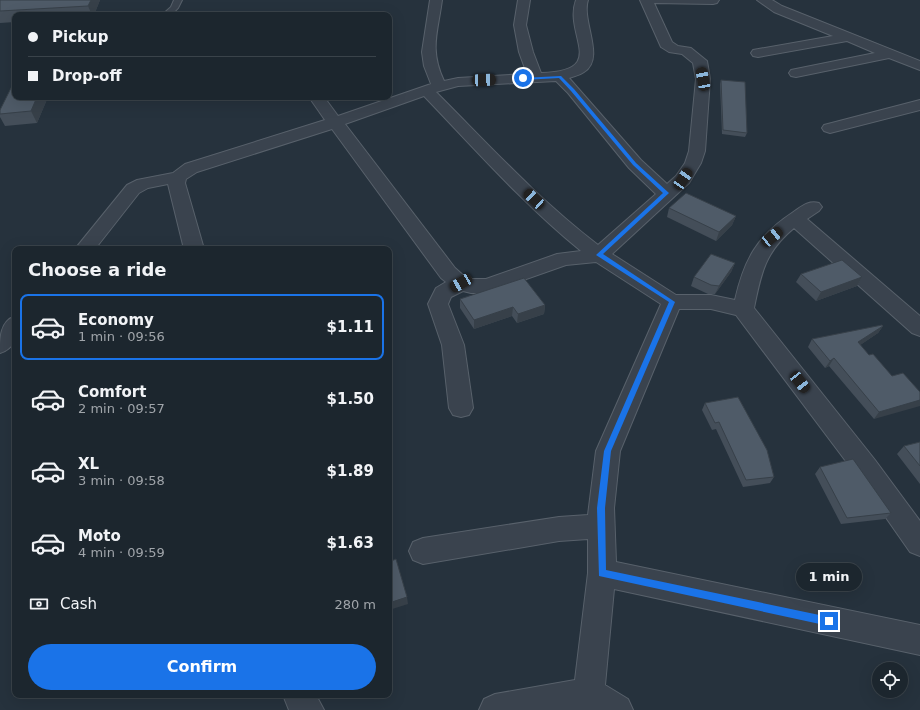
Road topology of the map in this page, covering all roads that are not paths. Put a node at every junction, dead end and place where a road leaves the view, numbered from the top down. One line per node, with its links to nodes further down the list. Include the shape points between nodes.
1 (178, 0): 9 (lane)
2 (436, 0): 17 (street, via 430,27 429,60)
3 (524, 0): 16 (street, via 520,25 526,52)
4 (582, 0): 15 (street, via 580,3 586,56 580,69)
5 (646, 0): 23 (street, via 666,44 693,54 700,61 703,79 697,151 683,179)
6 (656, 0): 7 (street)
7 (713, 0)
8 (764, 0): 10 (street, via 778,9)
9 (170, 12)
10 (848, 37): 11 (street); 12 (street)
11 (758, 53)
12 (891, 54): 13 (street); 14 (street)
13 (920, 66)
14 (796, 73)
15 (560, 77): 16 (street); 23 (street, via 635,164)
16 (536, 78): 17 (street, via 458,82)
17 (433, 89): 20 (street); 28 (street, via 524,190 563,227)
18 (318, 100): 20 (street)
19 (920, 104): 21 (street)
20 (336, 122): 22 (street, via 191,168); 29 (street, via 448,273)
21 (830, 128)
22 (178, 177): 26 (street, via 143,184 133,189); 27 (street, via 176,183)
23 (666, 193): 28 (street)
24 (813, 207): 25 (street)
25 (794, 219): 31 (street, via 772,237 758,256); 32 (street)
26 (88, 246)
27 (193, 246)
28 (599, 255): 29 (street, via 564,260 487,286); 30 (street)
29 (461, 283): 33 (street, via 443,293 438,304 453,345)
30 (672, 302): 31 (street, via 711,302); 34 (street, via 608,451 601,508)
31 (743, 309): 35 (street, via 866,468)
32 (920, 328)
33 (461, 408)
34 (602, 526): 36 (street, via 559,529); 37 (street)
35 (920, 543)
36 (423, 551)
37 (602, 573): 38 (street); 39 (street)
38 (920, 640)
39 (588, 693): 42 (street); 43 (street)
40 (300, 698): 41 (street)
41 (308, 710)
42 (495, 710)
43 (617, 710)

